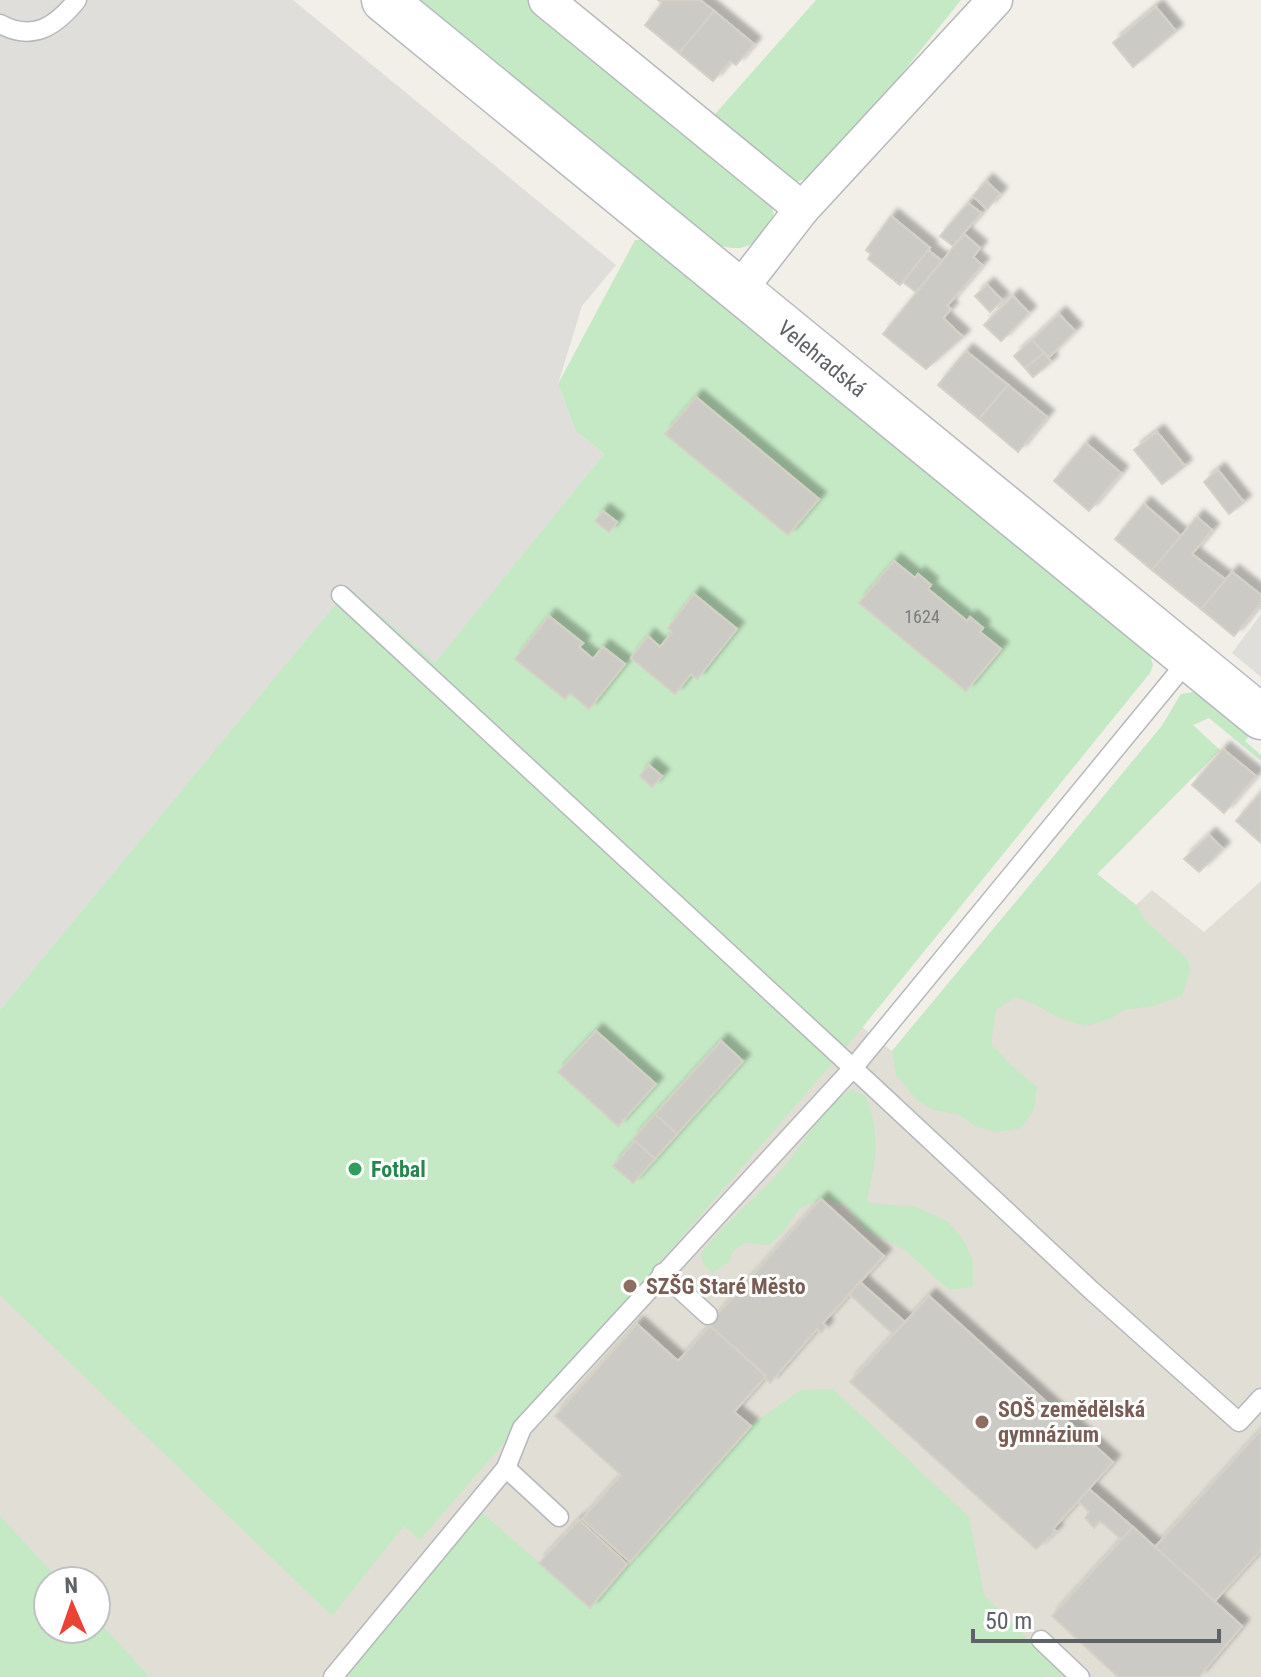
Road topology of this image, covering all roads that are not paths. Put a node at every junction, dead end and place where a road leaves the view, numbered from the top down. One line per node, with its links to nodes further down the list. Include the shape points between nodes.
1 (77, 0): 5 (lane, via 51,27 28,32)
2 (384, 0): 7 (street, Velehradská)
3 (546, 0): 6 (street)
4 (991, 2): 6 (street)
5 (0, 24)
6 (802, 209): 7 (street)
7 (740, 289): 9 (street, Velehradská)
8 (341, 595): 11 (lane)
9 (1190, 658): 10 (street, Velehradská); 11 (lane)
10 (1261, 717)
11 (853, 1068): 12 (lane); 14 (lane, via 1239,1422)
12 (662, 1273): 13 (lane); 15 (lane, via 522,1428)
13 (708, 1315)
14 (1261, 1398)
15 (506, 1468): 16 (lane); 18 (lane)
16 (559, 1517)
17 (1041, 1640): 19 (lane)
18 (333, 1677)
19 (1080, 1677)

